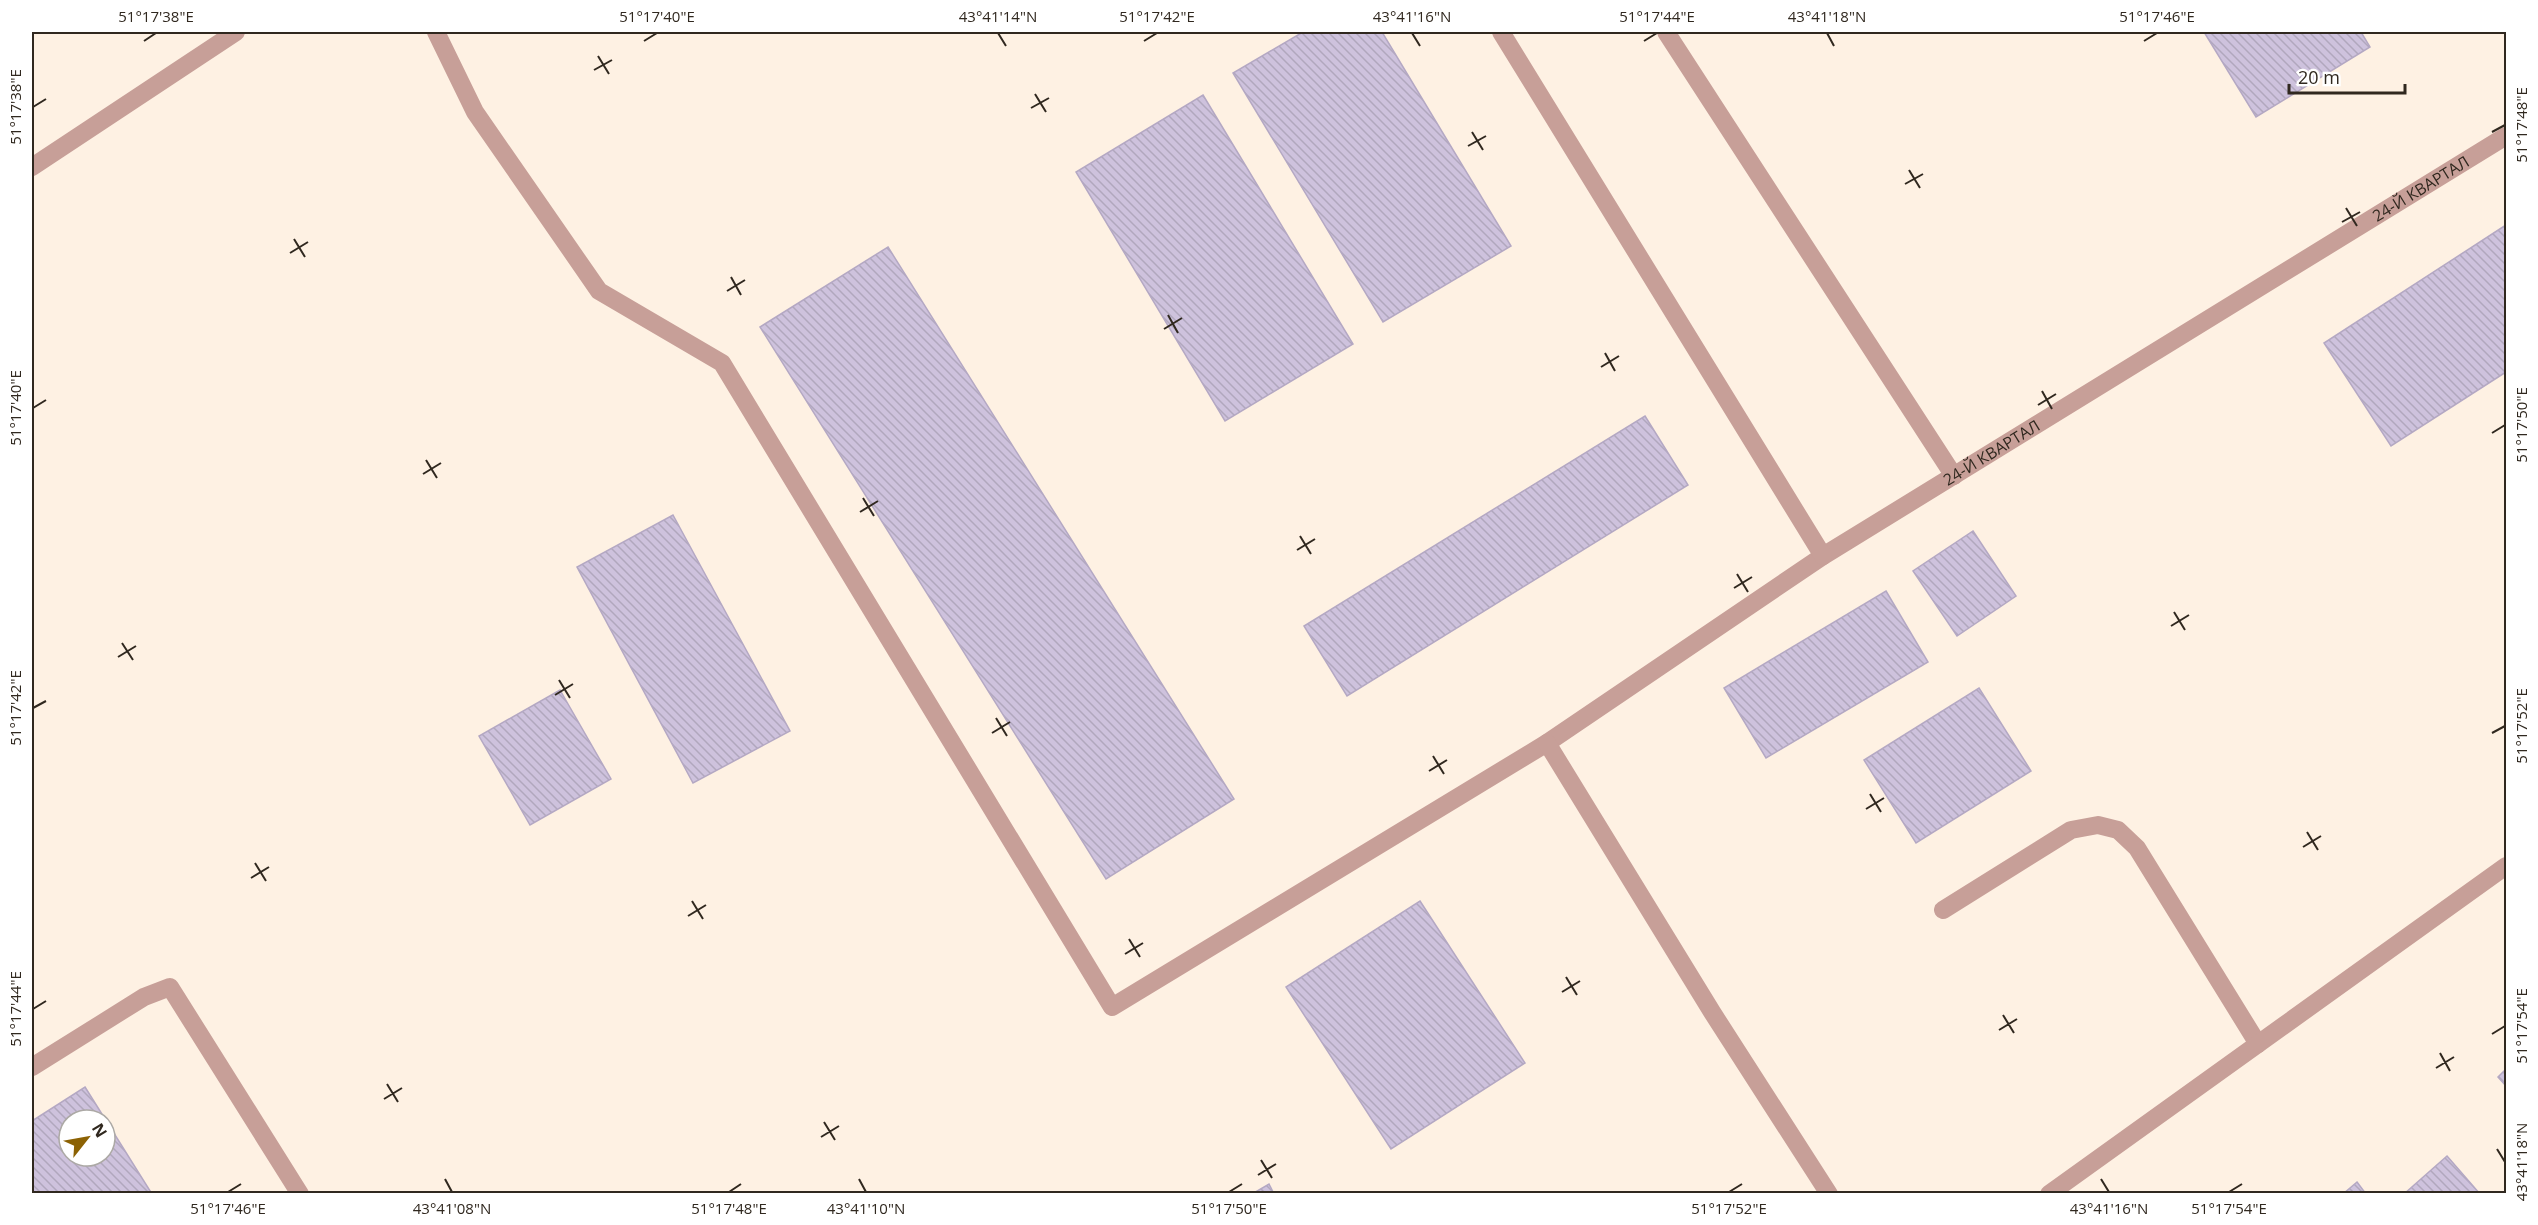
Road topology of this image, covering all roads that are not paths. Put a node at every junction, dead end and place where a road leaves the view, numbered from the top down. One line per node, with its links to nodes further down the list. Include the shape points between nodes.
1 (236, 32): 6 (street)
2 (436, 32): 9 (street, 24-Й КВАРТАЛ, via 475,112 599,291 722,363 1112,1007)
3 (1501, 32): 8 (street)
4 (1666, 32): 7 (street)
5 (2506, 136): 7 (street, 24-Й КВАРТАЛ)
6 (32, 167)
7 (1954, 476): 8 (street, 24-Й КВАРТАЛ)
8 (1823, 556): 9 (street, 24-Й КВАРТАЛ)
9 (1546, 743): 15 (street)
10 (2506, 867): 12 (street)
11 (1943, 910): 12 (street, via 2071,830 2098,825 2118,830 2137,848)
12 (2258, 1044): 16 (street)
13 (32, 1067): 14 (street, via 144,997 170,987)
14 (300, 1194)
15 (1829, 1194)
16 (2049, 1194)

